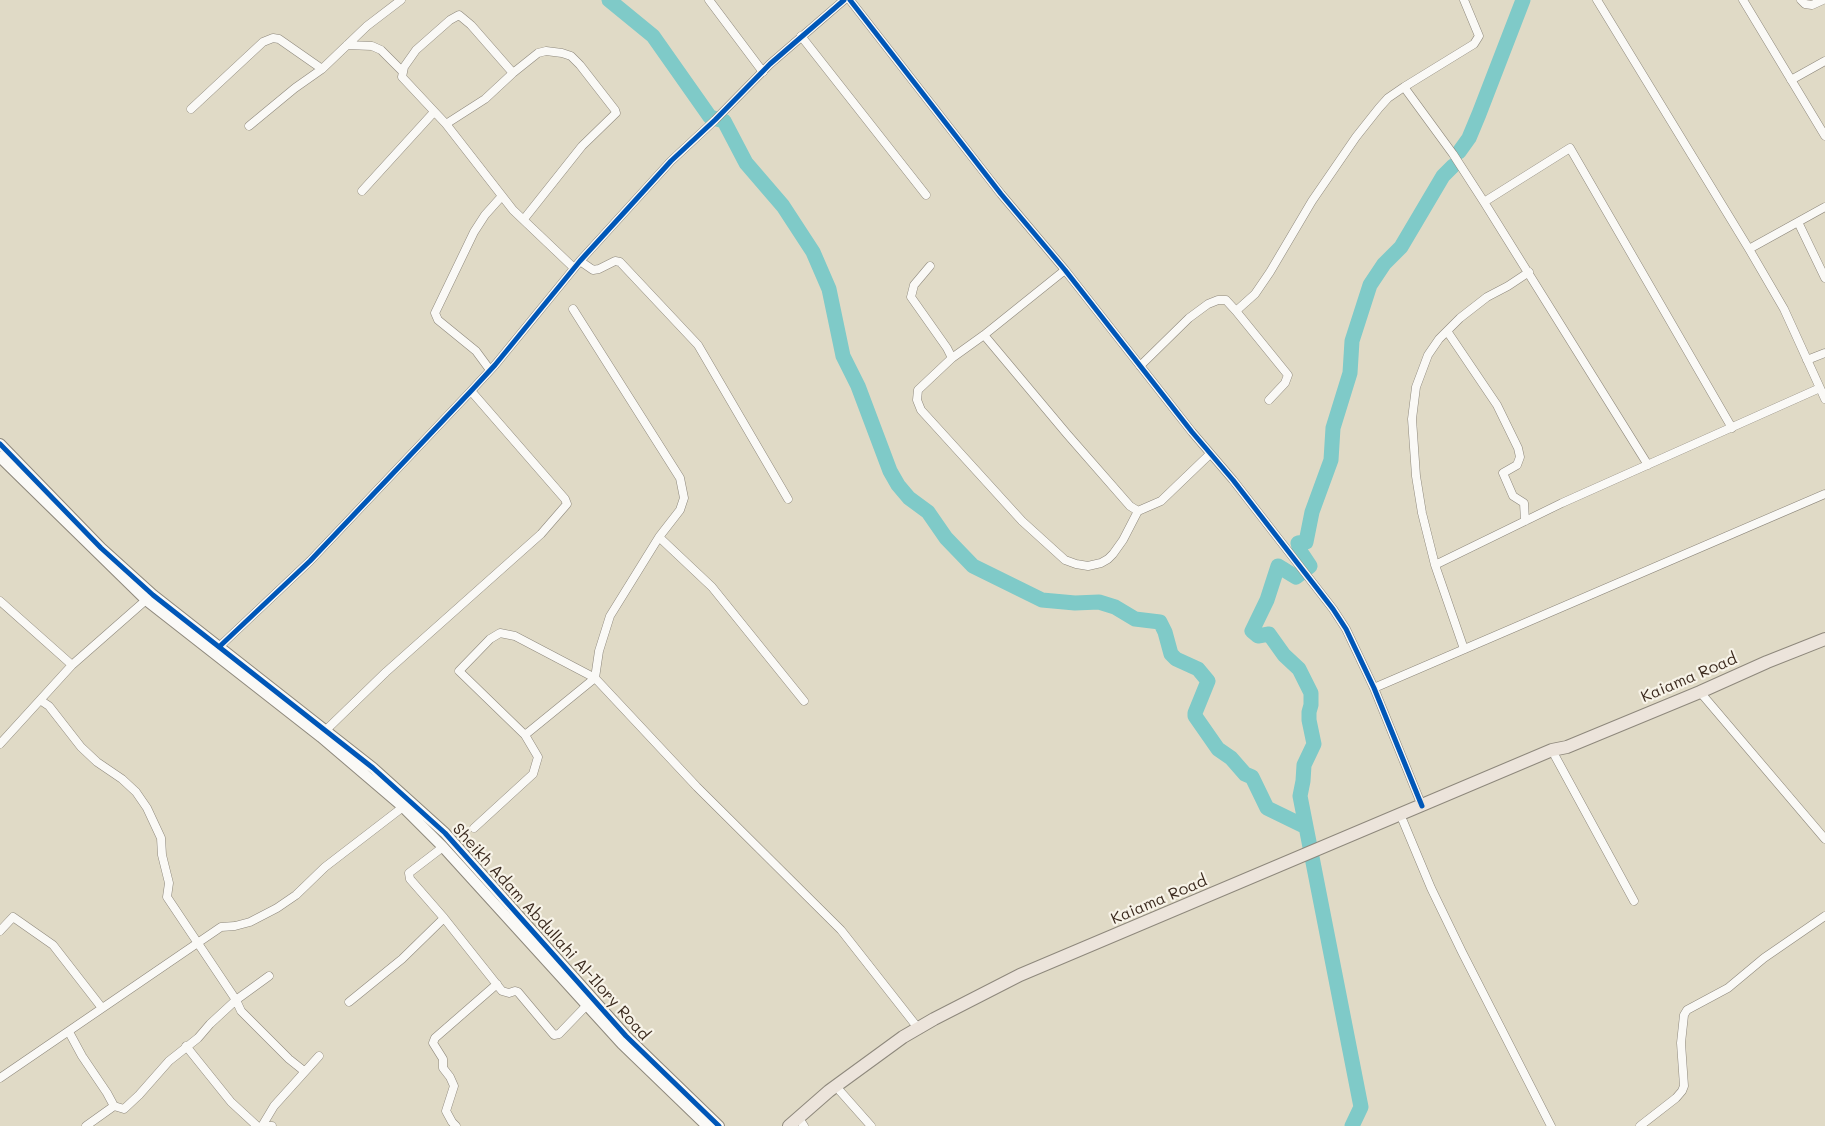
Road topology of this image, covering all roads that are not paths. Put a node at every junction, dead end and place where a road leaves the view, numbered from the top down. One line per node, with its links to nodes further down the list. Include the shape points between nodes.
1 (402, 0): 11 (street, via 380,15)
2 (709, 0): 15 (street)
3 (844, 0): 10 (street)
4 (850, 0): 35 (street)
5 (1464, 0): 18 (street, via 1479,36 1474,44)
6 (1597, 0): 31 (street)
7 (1742, 0): 17 (street)
8 (1801, 0): 9 (street, via 1812,5)
9 (1823, 0)
10 (801, 36): 15 (street); 25 (street)
11 (347, 46): 13 (street); 14 (street, via 372,46)
12 (1825, 60): 17 (street)
13 (322, 68): 19 (street, via 273,38 263,42); 22 (street)
14 (402, 71): 16 (street, via 416,50 459,15); 20 (street, via 402,77)
15 (763, 72): 32 (street, via 671,161)
16 (514, 73): 21 (street, via 485,99); 29 (street, via 538,53 571,56 616,113 582,146)
17 (1791, 80): 23 (street)
18 (1404, 87): 27 (street); 39 (street, via 1388,98 1356,137 1312,200 1260,287)
19 (191, 109)
20 (434, 112): 21 (street); 24 (street)
21 (446, 124): 26 (street)
22 (248, 126)
23 (1825, 136)
24 (362, 191)
25 (926, 195)
26 (502, 196): 29 (street); 46 (street, via 474,232 435,313 438,320 476,351)
27 (1484, 202): 36 (street); 51 (street, via 1570,148)
28 (1825, 207): 30 (street)
29 (524, 219): 34 (street)
30 (1798, 222): 31 (street); 37 (street)
31 (1749, 249): 44 (street, via 1784,309)
32 (580, 261): 34 (street); 57 (street, via 593,270 620,262 698,345)
33 (930, 266): 43 (street, via 914,284 911,297)
34 (574, 268): 46 (street)
35 (1065, 270): 41 (street); 45 (street)
36 (1528, 272): 40 (street, via 1487,297); 55 (street)
37 (1825, 278)
38 (573, 309): 60 (street, via 680,478 684,498 680,510)
39 (1236, 311): 45 (street, via 1226,300 1208,304); 50 (street, via 1288,375)
40 (1447, 331): 59 (street, via 1497,406 1518,448 1520,457 1517,465 1503,473 1513,496 1524,503); 61 (street, via 1428,355 1416,387 1412,419 1416,476)
41 (984, 335): 43 (street); 58 (street)
42 (1825, 353): 44 (street)
43 (952, 358): 58 (street, via 918,390 921,410 1022,521 1065,560 1088,566 1108,559)
44 (1807, 360): 47 (street)
45 (1140, 366): 53 (street)
46 (490, 370): 48 (street)
47 (1820, 388): 49 (street); 51 (street)
48 (471, 391): 65 (street, via 310,561); 73 (street, via 567,504 540,534)
49 (1825, 399)
50 (1269, 400)
51 (1732, 428): 55 (street)
52 (0, 444): 54 (street, Sheikh Adam Abdullahi Al-Ilory Road)
53 (1210, 454): 58 (street, via 1161,501); 69 (street, via 1333,609)
54 (3, 459): 62 (street, Sheikh Adam Abdullahi Al-Ilory Road); 65 (street, Sheikh Adam Abdullahi Al-Ilory Road, via 153,594)
55 (1648, 465): 59 (street)
56 (1825, 494): 66 (street)
57 (788, 499)
58 (1138, 512)
59 (1525, 521): 61 (street)
60 (659, 537): 68 (street, via 610,616 599,650); 72 (street, via 712,588)
61 (1435, 565): 66 (street)
62 (146, 600): 67 (street); 79 (street, Sheikh Adam Abdullahi Al-Ilory Road, via 321,737)
63 (0, 601): 67 (street)
64 (1825, 639): 70 (highway, Kaiama Road)
65 (219, 647): 73 (street, Sheikh Adam Abdullahi Al-Ilory Road)
66 (1464, 649): 69 (street)
67 (72, 665): 71 (street)
68 (595, 678): 74 (street); 74 (street, via 515,636 500,633 490,639 459,671); 96 (street, via 697,787 841,930)
69 (1374, 688): 78 (street)
70 (1700, 692): 76 (highway, Kaiama Road); 82 (street)
71 (40, 700): 75 (street); 89 (street, via 49,706 97,762 136,792 147,808 161,838 169,882 167,897)
72 (804, 701)
73 (325, 731): 110 (street, Sheikh Adam Abdullahi Al-Ilory Road, via 373,768 445,833 626,1036)
74 (525, 735): 81 (street, via 538,757 533,774)
75 (0, 744)
76 (1567, 747): 77 (highway, Kaiama Road); 78 (highway, Kaiama Road, via 1552,750)
77 (1554, 756): 80 (highway, Kaiama Road); 85 (street)
78 (1422, 806): 84 (highway, Kaiama Road)
79 (403, 807): 83 (street, Sheikh Adam Abdullahi Al-Ilory Road); 89 (street, via 277,908 250,922 221,926)
80 (1403, 821): 84 (highway, Kaiama Road); 113 (street, via 1462,952)
81 (474, 828)
82 (1825, 839)
83 (443, 847): 87 (street, via 409,873 410,879); 94 (street, Sheikh Adam Abdullahi Al-Ilory Road)
84 (1307, 858): 96 (highway, Kaiama Road, via 1020,975); 102 (highway, Kaiama Road, via 971,1008 910,1041)
85 (1634, 901)
86 (1825, 916): 114 (street, via 1764,958 1728,988 1687,1010 1681,1043 1682,1091)
87 (444, 918): 91 (street); 93 (street, via 402,959)
88 (0, 931): 95 (street, via 13,917 53,945)
89 (198, 941): 92 (street); 95 (street)
90 (269, 976): 92 (street)
91 (497, 984): 94 (street, via 502,992 518,992 554,1035 559,1034); 108 (street, via 433,1043 454,1086 446,1111)
92 (236, 1000): 98 (street); 100 (street, via 241,1011 258,1029)
93 (348, 1002)
94 (586, 1006): 109 (street, Sheikh Adam Abdullahi Al-Ilory Road)
95 (102, 1008): 97 (street)
96 (918, 1028): 111 (highway, Kaiama Road, via 848,1076)
97 (69, 1032): 101 (street); 103 (street)
98 (186, 1046): 103 (street, via 124,1109); 106 (street, via 231,1102)
99 (318, 1056): 100 (street)
100 (304, 1071): 107 (street, via 274,1106)
101 (0, 1078)
102 (840, 1091): 104 (highway, Kaiama Road); 112 (street)
103 (114, 1106): 105 (street)
104 (802, 1125)
105 (86, 1126)
106 (257, 1126)
107 (262, 1126)
108 (456, 1126)
109 (707, 1126)
110 (719, 1126)
111 (789, 1126)
112 (871, 1126)
113 (1552, 1126)
114 (1640, 1126)

